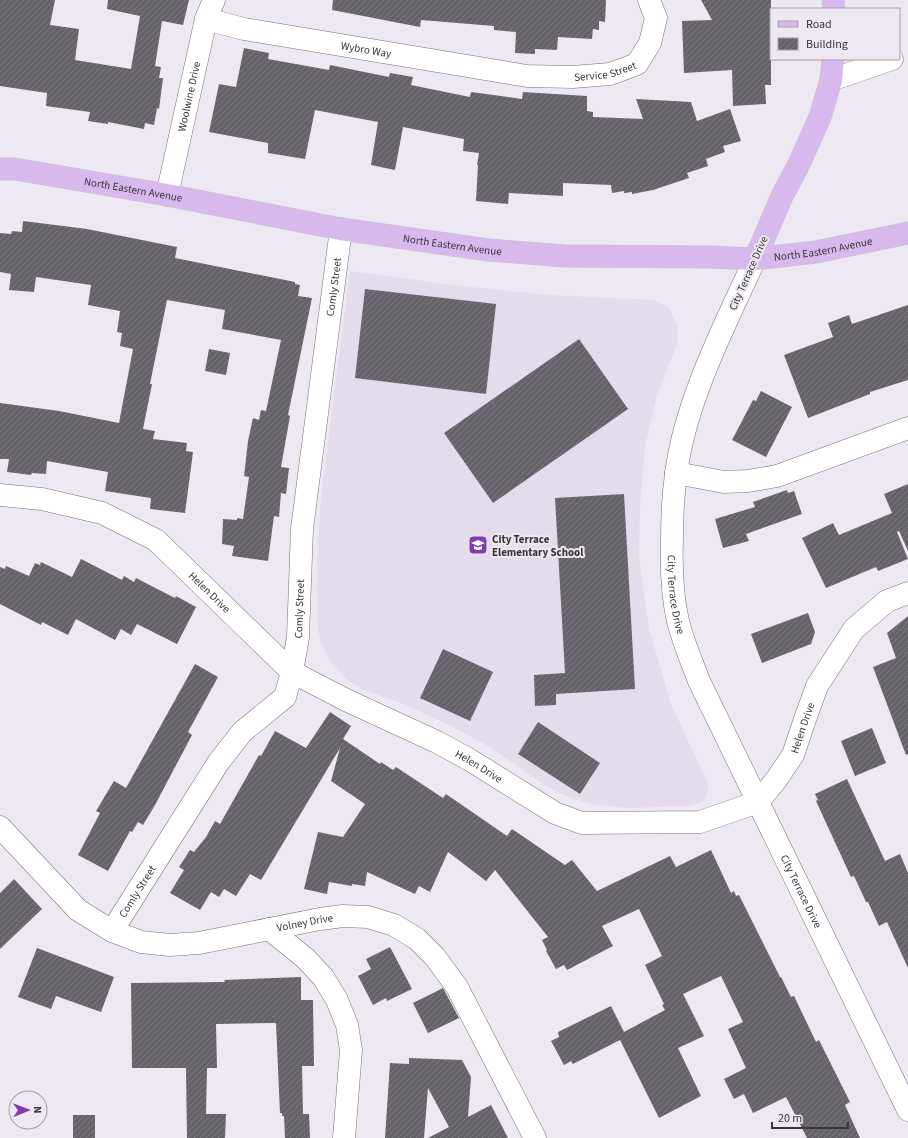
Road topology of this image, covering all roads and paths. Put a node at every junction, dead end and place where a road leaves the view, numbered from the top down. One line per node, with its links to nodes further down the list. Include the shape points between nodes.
1 (649, 0): 5 (street, Service Street, via 656,18 650,43 637,64 610,74 573,77)
2 (210, 9): 5 (street, Wybro Way, via 244,29); 8 (street, Woolwine Drive)
3 (833, 60): 6 (main road, City Terrace Drive)
4 (889, 60): 6 (street)
5 (527, 76)
6 (831, 80): 11 (main road, City Terrace Drive, via 820,117)
7 (0, 168): 8 (main road, North Eastern Avenue)
8 (167, 195): 9 (main road, North Eastern Avenue)
9 (342, 228): 11 (main road, North Eastern Avenue, via 488,250 565,256); 16 (street, Comly Street, via 302,529 298,637)
10 (908, 233): 11 (main road, North Eastern Avenue, via 816,252)
11 (755, 259): 13 (street, City Terrace Drive, via 700,382)
12 (908, 428): 13 (street, via 777,476 724,482)
13 (676, 473): 17 (street, City Terrace Drive, via 671,572 678,621 699,681)
14 (0, 495): 16 (street, Helen Drive, via 42,499 102,513 156,540)
15 (908, 593): 17 (street, Helen Drive, via 887,601 854,628 817,686 793,755)
16 (292, 672): 17 (street, Helen Drive, via 437,742 555,813 582,823 700,822); 20 (street, Comly Street, via 285,697 242,732 218,763)
17 (758, 802): 21 (street, City Terrace Drive)
18 (0, 827): 20 (street, Volney Drive, via 78,910)
19 (270, 929): 20 (street, Volney Drive, via 199,943 170,945 141,942); 22 (street, via 323,977 337,1000 347,1025 351,1050); 23 (street, Volney Drive, via 343,916 368,917 394,925 417,939 435,957 457,987)
20 (112, 931)
21 (908, 1110)
22 (344, 1138)
23 (534, 1138)

